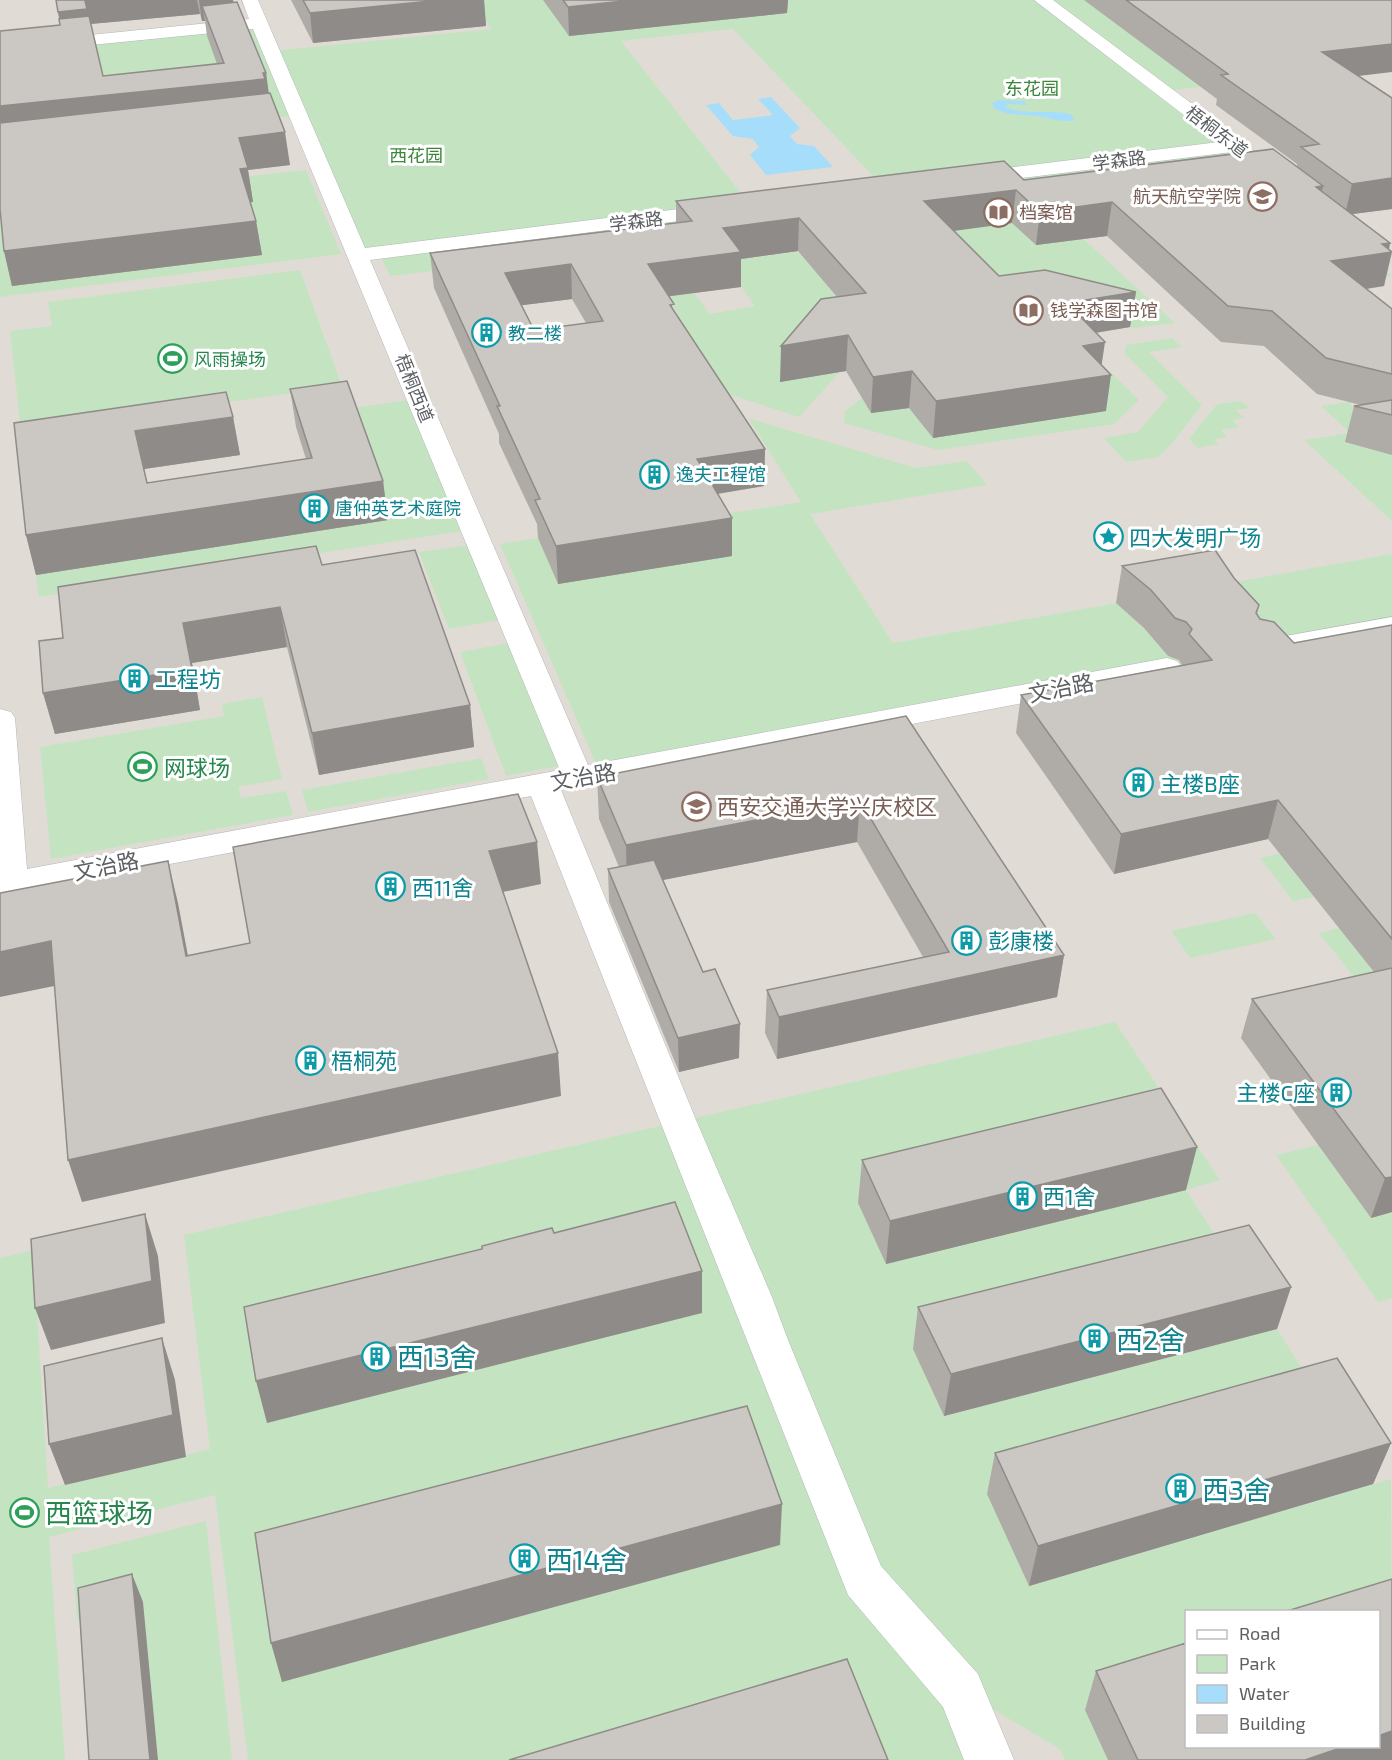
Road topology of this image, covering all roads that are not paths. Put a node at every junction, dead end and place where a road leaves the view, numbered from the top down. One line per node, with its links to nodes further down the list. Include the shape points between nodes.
1 (250, 0): 3 (street, 梧桐西道)
2 (1042, 0): 5 (street, 梧桐东道)
3 (261, 23): 4 (street); 9 (street, 梧桐西道, via 290,116)
4 (0, 49)
5 (1236, 146): 6 (street, 梧桐东道); 7 (street, 学森路)
6 (1260, 164)
7 (949, 181)
8 (740, 207): 9 (street, 学森路)
9 (358, 255): 14 (street, 梧桐西道)
10 (1392, 625): 11 (street)
11 (1263, 649)
12 (1167, 667): 14 (street, 文治路)
13 (0, 718): 15 (street)
14 (560, 780): 15 (street, 文治路); 16 (street, 梧桐西道, via 677,1120 864,1580 961,1690)
15 (5, 884)
16 (989, 1760)

